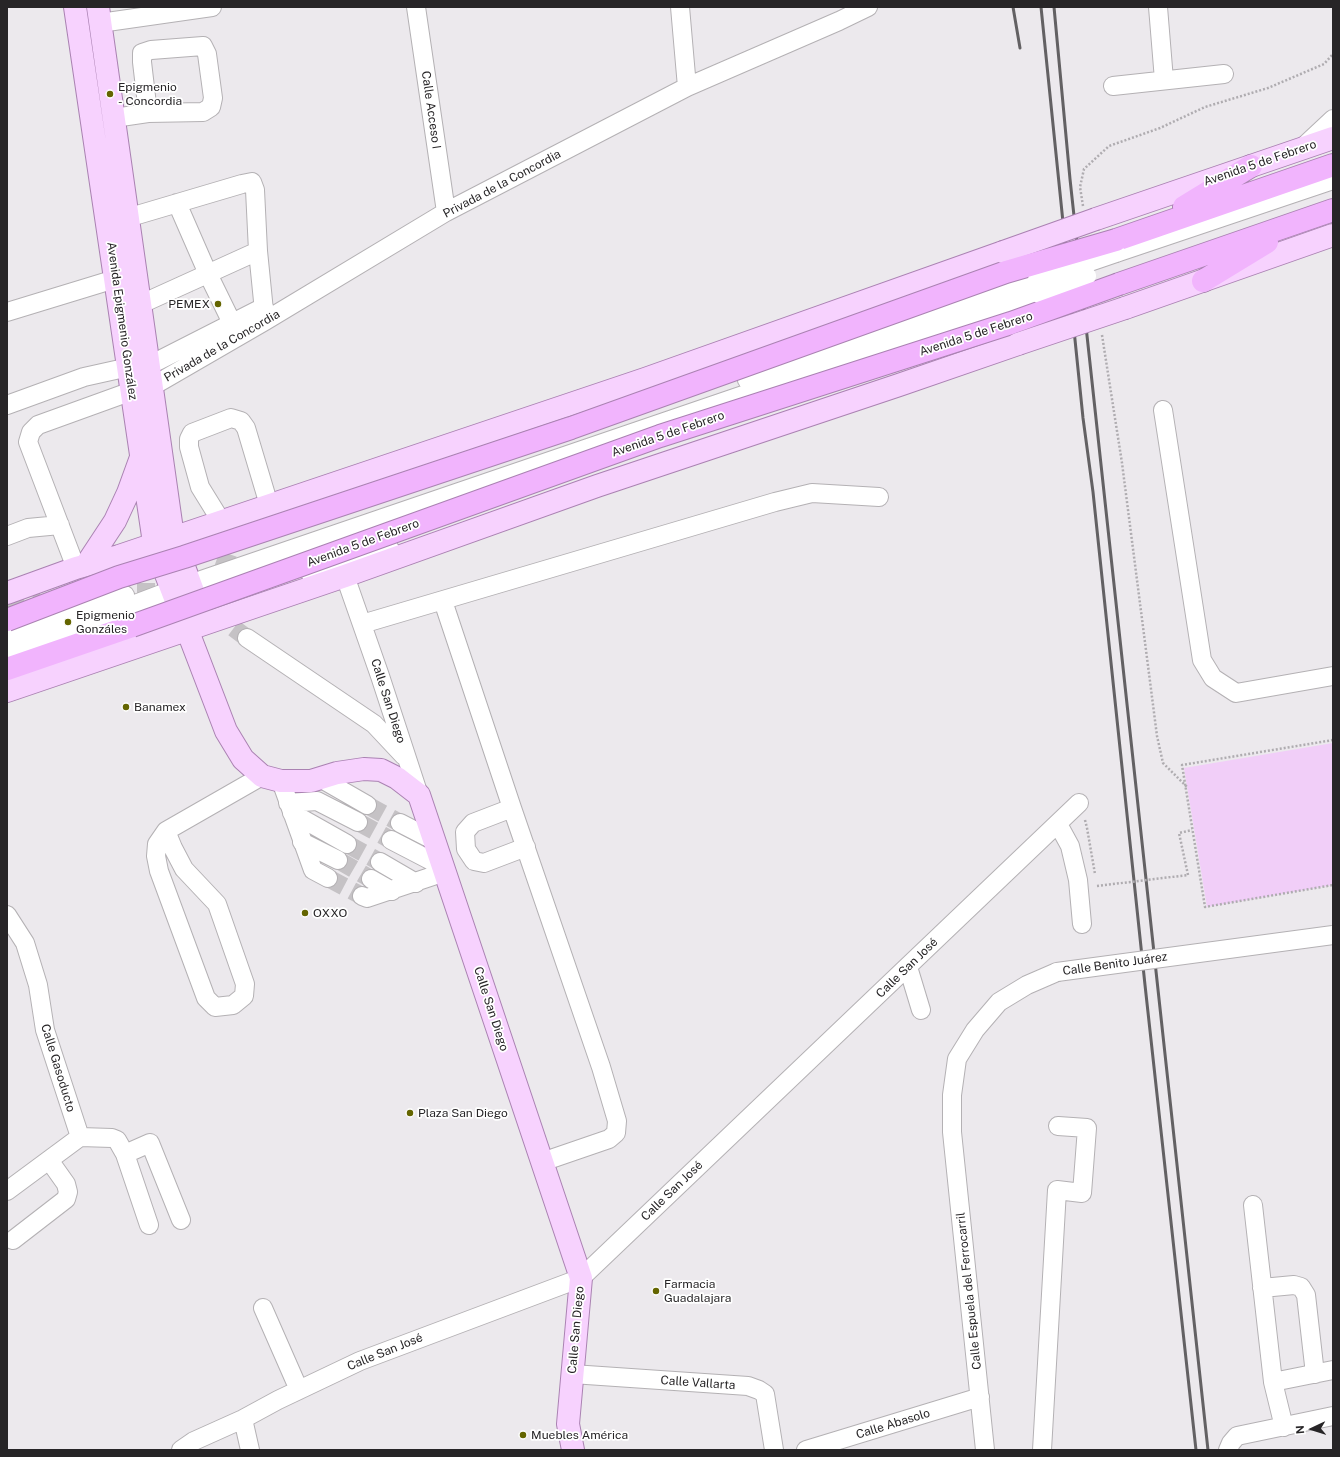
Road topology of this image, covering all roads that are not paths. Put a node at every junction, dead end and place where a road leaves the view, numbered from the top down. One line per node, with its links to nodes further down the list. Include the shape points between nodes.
1 (75, 7): 8 (main road, Avenida Epigmenio González)
2 (212, 7): 7 (street)
3 (416, 7): 24 (street, Calle Acceso I)
4 (680, 7): 12 (street)
5 (868, 7): 12 (street, Privada de la Concordia)
6 (1158, 7): 10 (street)
7 (99, 15): 14 (main road, Avenida Epigmenio González)
8 (78, 28): 32 (main road, Avenida Epigmenio González); 42 (street, via 102,116)
9 (1224, 74): 10 (street)
10 (1164, 80): 11 (street)
11 (1113, 86)
12 (687, 87): 24 (street, Privada de la Concordia)
13 (148, 113): 13 (street, via 203,112 211,107 213,98 207,54 203,46 142,53); 14 (street)
14 (114, 118): 25 (main road, Avenida Epigmenio González)
15 (1333, 119): 17 (street)
16 (1333, 138): 17 (main road, Avenida 5 de Febrero)
17 (1302, 148): 19 (main road, Avenida 5 de Febrero)
18 (1333, 165): 27 (highway, Avenida 5 de Febrero)
19 (1251, 166): 27 (highway); 45 (main road, Avenida 5 de Febrero, bridge, via 645,379)
20 (1333, 180): 30 (street)
21 (1333, 192): 30 (street)
22 (178, 203): 25 (street); 29 (street, via 252,182 255,190); 31 (street)
23 (1333, 210): 26 (highway, Avenida 5 de Febrero)
24 (446, 212): 36 (street, Privada de la Concordia)
25 (127, 218): 34 (main road, Avenida Epigmenio González)
26 (1305, 220): 30 (highway, Avenida 5 de Febrero); 33 (highway)
27 (1150, 229): 30 (highway, Avenida 5 de Febrero)
28 (1333, 236): 33 (main road, Avenida 5 de Febrero)
29 (258, 251): 31 (street); 36 (street)
30 (1117, 260): 54 (street, bridge); 57 (highway, Avenida 5 de Febrero, bridge, via 1006,272 571,428 119,577); 63 (highway, Avenida 5 de Febrero, bridge, via 1011,323 660,436)
31 (208, 274): 34 (street); 37 (street)
32 (116, 279): 35 (street); 38 (main road, Avenida Epigmenio González)
33 (1203, 281): 43 (main road, Avenida 5 de Febrero, bridge)
34 (139, 305): 38 (main road, Avenida Epigmenio González)
35 (7, 312)
36 (265, 314): 37 (street); 39 (street, Privada de la Concordia)
37 (232, 322): 38 (street)
38 (138, 366): 39 (main road, Avenida Epigmenio González); 40 (street, via 84,376)
39 (141, 389): 42 (main road, Avenida Epigmenio González); 46 (main road, Avenida Epigmenio González); 48 (street, Privada de la Concordia, via 38,425 31,432 28,442)
40 (7, 405)
41 (1163, 410): 64 (street, via 1202,660 1213,678 1236,693)
42 (148, 458): 46 (main road, Avenida Epigmenio González); 51 (main road, via 115,521)
43 (597, 486): 52 (street, via 466,524); 53 (main road, Avenida 5 de Febrero)
44 (879, 497): 56 (street, via 812,493)
45 (269, 505): 47 (main road, Avenida 5 de Febrero); 47 (street, via 246,428 241,421 231,418 192,433 189,439 200,486)
46 (159, 511): 50 (main road, Avenida Epigmenio González)
47 (221, 521): 50 (main road, Avenida 5 de Febrero)
48 (60, 525): 49 (street, via 28,528); 51 (street, Privada de la Concordia)
49 (7, 536)
50 (163, 540): 51 (main road, Avenida 5 de Febrero); 54 (main road, Avenida Epigmenio González)
51 (81, 566): 55 (main road, Avenida 5 de Febrero)
52 (310, 575)
53 (345, 576): 58 (street, Calle San Diego); 59 (main road, Avenida 5 de Febrero)
54 (179, 582): 59 (main road, Avenida Epigmenio González); 60 (street); 62 (street, via 51,636)
55 (7, 593)
56 (443, 601): 58 (street); 75 (street)
57 (7, 620)
58 (362, 624): 66 (street, Calle San Diego)
59 (196, 627): 65 (main road, Avenida 5 de Febrero); 68 (main road, Avenida Epigmenio González, via 204,674 226,731 243,759)
60 (7, 636)
61 (247, 638): 66 (street, via 374,724)
62 (7, 651)
63 (7, 669)
64 (1333, 676)
65 (7, 691)
66 (407, 760): 69 (street, Calle San Diego)
67 (320, 778): 68 (main road, via 311,781); 69 (main road, via 364,769 381,770 397,778); 70 (street)
68 (272, 779): 74 (street); 79 (street)
69 (419, 795): 81 (main road, Calle San Diego)
70 (351, 796): 71 (street); 73 (street)
71 (317, 801): 74 (street); 76 (street)
72 (1079, 803): 78 (street, Calle San José)
73 (367, 805)
74 (290, 808): 82 (street); 83 (street)
75 (512, 808): 84 (street); 84 (street, via 473,823 465,832 466,849 474,861 484,864)
76 (358, 822)
77 (400, 823): 81 (street)
78 (1058, 824): 94 (street, via 1070,846 1078,880); 96 (street, Calle San José)
79 (166, 831): 79 (street, via 157,844 159,871 206,998 215,1007 232,1005 244,996 245,984 217,904 184,869)
80 (391, 840): 87 (street)
81 (435, 841): 87 (main road, Calle San Diego)
82 (302, 842): 85 (street); 88 (street, via 313,870)
83 (347, 844)
84 (526, 847): 103 (street, via 617,1121 616,1133 609,1139)
85 (338, 860)
86 (380, 862): 90 (street)
87 (444, 870): 90 (street); 103 (main road, Calle San Diego)
88 (328, 878)
89 (371, 879): 91 (street)
90 (416, 883): 91 (street)
91 (392, 891): 92 (street, via 367,898)
92 (362, 896)
93 (7, 915): 100 (street, Calle Gasoducto, via 25,943 38,985 45,1030)
94 (1082, 924)
95 (1333, 935): 99 (street, Calle Benito Juárez, bridge, via 1057,972 1026,985 999,1002 975,1030 957,1059 952,1095)
96 (908, 966): 97 (street); 109 (street, Calle San José)
97 (921, 1010)
98 (1058, 1126): 127 (street, via 1087,1128 1082,1193 1057,1190)
99 (952, 1132): 117 (street, Calle Espuela del Ferrocarril)
100 (80, 1137): 101 (street, via 112,1138 117,1140); 102 (street)
101 (125, 1154): 106 (street, via 150,1143); 107 (street)
102 (49, 1160): 104 (street); 108 (street, via 66,1184 66,1199)
103 (542, 1162): 109 (main road, Calle San Diego)
104 (7, 1191)
105 (1253, 1205): 110 (street)
106 (181, 1220)
107 (149, 1225)
108 (13, 1240)
109 (580, 1278): 113 (main road, Calle San Diego); 116 (street, Calle San José, via 360,1361)
110 (1262, 1288): 114 (street, via 1294,1285 1301,1287 1306,1295); 115 (street)
111 (263, 1308): 116 (street)
112 (1333, 1370): 114 (street)
113 (572, 1374): 124 (main road, Calle San Diego, via 568,1424); 125 (street, Calle Vallarta, via 748,1386 759,1390 765,1394)
114 (1315, 1374): 115 (street)
115 (1273, 1382): 120 (street)
116 (299, 1390): 119 (street, Calle San José)
117 (980, 1397): 121 (street, Calle Abasolo); 126 (street, Calle Espuela del Ferrocarril)
118 (1333, 1416): 120 (street)
119 (243, 1419): 122 (street, Calle San José, via 194,1441); 123 (street)
120 (1284, 1426): 128 (street, via 1237,1436)
121 (813, 1449)
122 (181, 1450)
123 (250, 1450)
124 (573, 1450)
125 (774, 1450)
126 (985, 1450)
127 (1042, 1450)
128 (1228, 1450)

